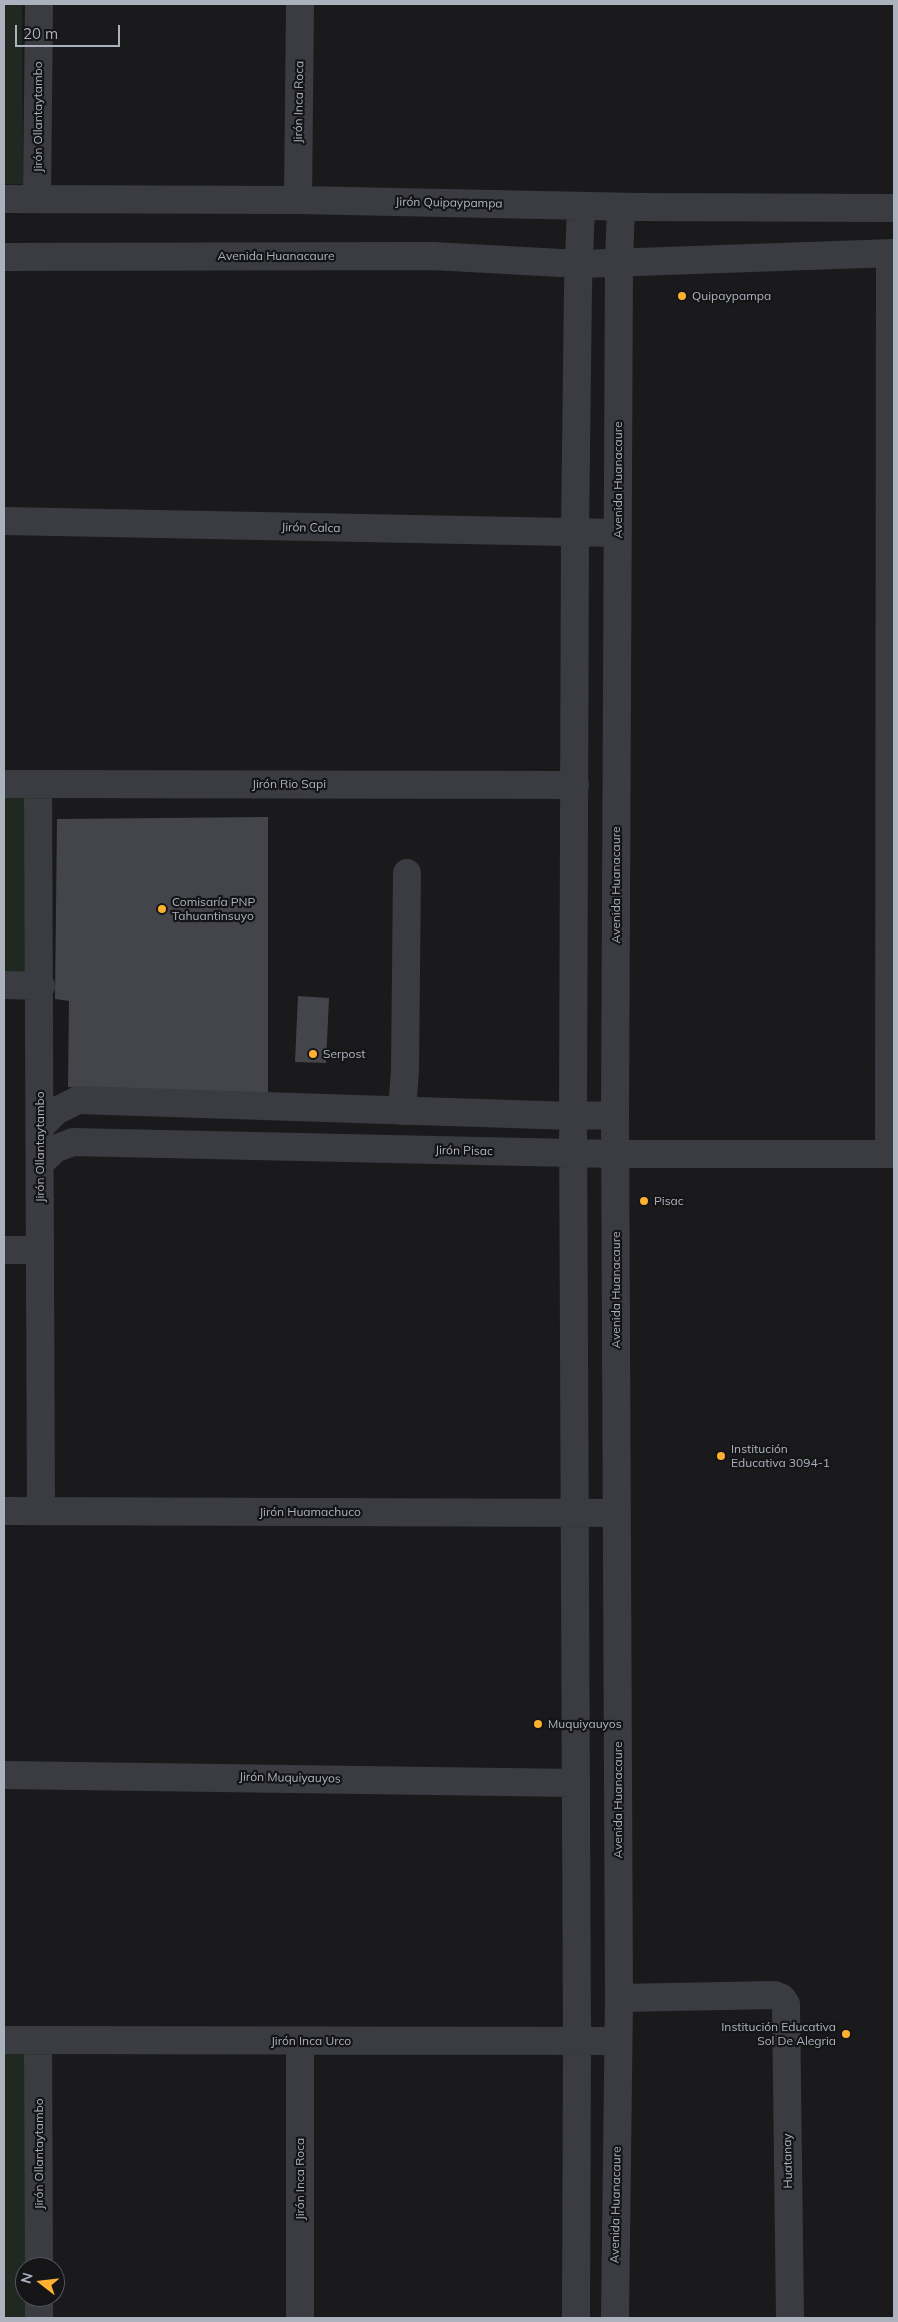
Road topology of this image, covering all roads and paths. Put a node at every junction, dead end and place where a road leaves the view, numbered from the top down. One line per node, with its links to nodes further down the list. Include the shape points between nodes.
1 (38, 4): 4 (street, Jirón Ollantaytambo)
2 (300, 4): 5 (street, Jirón Inca Roca)
3 (4, 199): 4 (street, Jirón Quipaypampa)
4 (37, 199): 5 (street, Jirón Quipaypampa)
5 (298, 200): 6 (street, Jirón Quipaypampa)
6 (581, 206): 7 (street, Jirón Quipaypampa); 12 (street)
7 (621, 207): 8 (street, Jirón Quipaypampa); 11 (street, Avenida Huanacaure)
8 (894, 208)
9 (892, 253): 11 (street); 16 (street)
10 (4, 257): 12 (street, Avenida Huanacaure, via 433,256)
11 (619, 262): 12 (street, Avenida Huanacaure); 15 (street, Avenida Huanacaure)
12 (579, 264): 14 (street)
13 (4, 521): 14 (street, Jirón Calca)
14 (575, 533): 15 (street, Jirón Calca); 19 (street)
15 (618, 533): 25 (street, Avenida Huanacaure)
16 (892, 617): 21 (street)
17 (4, 784): 18 (street, Jirón Rio Sapi)
18 (38, 784): 19 (street, Jirón Rio Sapi); 23 (street, Jirón Ollantaytambo)
19 (575, 784): 26 (street)
20 (407, 873): 24 (street)
21 (892, 903): 30 (street)
22 (4, 986): 23 (street)
23 (41, 986): 27 (street, Jirón Ollantaytambo)
24 (402, 1111): 26 (street); 27 (street, via 78,1100 56,1111)
25 (616, 1115): 26 (street); 29 (street, Avenida Huanacaure)
26 (573, 1116): 28 (street)
27 (41, 1126): 31 (street, Jirón Ollantaytambo)
28 (574, 1153): 29 (street, Jirón Pisac); 31 (street, Jirón Pisac, via 73,1142 55,1149); 36 (street)
29 (616, 1154): 30 (street, Jirón Pisac); 37 (street, Avenida Huanacaure)
30 (892, 1154)
31 (40, 1162): 33 (street, Jirón Ollantaytambo)
32 (4, 1250): 33 (street)
33 (40, 1250): 34 (street, Jirón Ollantaytambo)
34 (41, 1510): 35 (street, Jirón Huamachuco); 36 (street, Jirón Huamachuco)
35 (4, 1511)
36 (575, 1513): 37 (street, Jirón Huamachuco); 39 (street)
37 (617, 1513): 40 (street, Avenida Huanacaure)
38 (4, 1775): 39 (street, Jirón Muquiyauyos)
39 (576, 1783): 44 (street)
40 (619, 1998): 45 (street, Avenida Huanacaure); 50 (street, Huatanay, via 775,1994 786,2004)
41 (4, 2040): 42 (street, Jirón Inca Urco)
42 (38, 2040): 43 (street, Jirón Inca Urco); 46 (street, Jirón Ollantaytambo)
43 (300, 2040): 44 (street, Jirón Inca Urco); 47 (street, Jirón Inca Roca)
44 (577, 2040): 45 (street, Jirón Inca Urco); 48 (street)
45 (618, 2041): 49 (street, Avenida Huanacaure)
46 (39, 2257)
47 (300, 2318)
48 (576, 2318)
49 (615, 2318)
50 (790, 2318)

